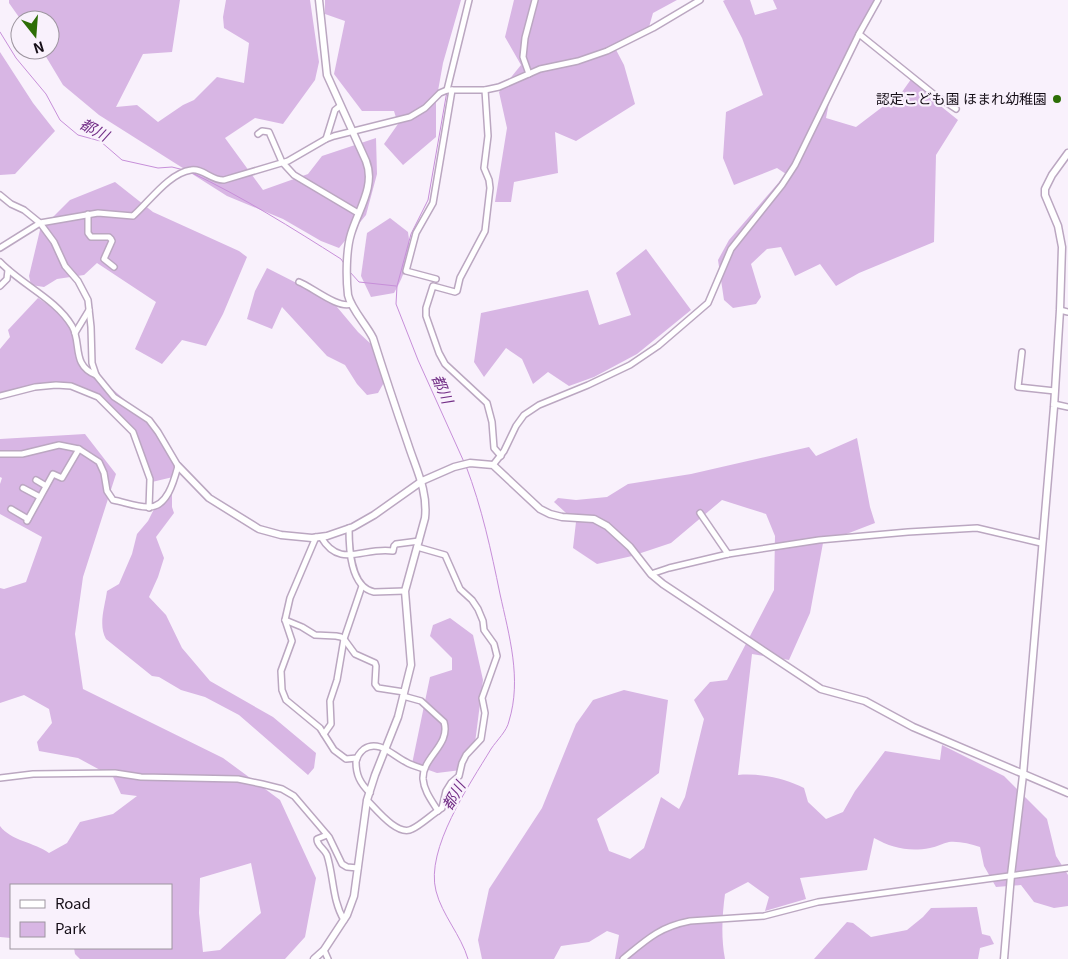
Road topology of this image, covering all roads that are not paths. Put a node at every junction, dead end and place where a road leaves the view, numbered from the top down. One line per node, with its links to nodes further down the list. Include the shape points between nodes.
1 (319, 0): 10 (street, via 324,67)
2 (469, 0): 8 (street)
3 (535, 0): 7 (street, via 525,38 524,57)
4 (700, 0): 7 (street, via 607,51)
5 (878, 0): 6 (street)
6 (859, 34): 11 (street); 41 (street, via 794,165 731,249 708,303 658,346 630,365 530,410 516,426)
7 (529, 74): 9 (street)
8 (450, 90): 9 (street); 12 (street, via 440,92 425,108 410,117); 25 (street, via 434,203 416,233 406,271)
9 (485, 90): 41 (street, via 488,136 484,168 490,188 485,231 460,278 457,291 432,286 426,316 442,359 487,403 494,448)
10 (340, 106): 12 (street); 14 (street, via 335,110)
11 (956, 109)
12 (352, 131): 14 (street); 18 (street, via 370,174)
13 (258, 134): 16 (street, via 269,132)
14 (326, 139): 16 (street)
15 (1068, 153): 30 (street, via 1045,189 1062,248)
16 (282, 162): 18 (street, via 294,175); 19 (street, via 224,180 191,170 162,186 134,216)
17 (0, 195): 20 (street)
18 (358, 213): 28 (street, via 348,250)
19 (88, 214): 20 (street); 23 (street, via 91,237 112,239 104,260)
20 (40, 223): 21 (street); 29 (street, via 82,288)
21 (0, 248)
22 (0, 262): 24 (street)
23 (114, 267)
24 (8, 270): 27 (street, via 7,278); 32 (street, via 62,311)
25 (436, 279)
26 (299, 282): 28 (street, via 336,303)
27 (0, 286)
28 (351, 304): 45 (street, via 372,338)
29 (90, 310): 32 (street); 34 (street, via 92,363)
30 (1060, 310): 31 (street); 35 (street)
31 (1068, 312)
32 (75, 333): 34 (street, via 80,359)
33 (1022, 352): 35 (street, via 1018,387)
34 (96, 375): 43 (street, via 114,397 149,420)
35 (1055, 391): 37 (street)
36 (0, 396): 49 (street, via 56,384 71,386 98,397 133,432 150,479)
37 (1054, 404): 38 (street); 54 (street)
38 (1068, 407)
39 (79, 449): 40 (street, via 59,445 22,454); 46 (street, via 62,478 53,474); 49 (street, via 99,462 107,491 113,500)
40 (0, 454)
41 (501, 456): 42 (street)
42 (493, 464): 45 (street, via 461,465); 58 (street, via 540,509 562,517 594,519 607,526 630,547)
43 (178, 466): 49 (street, via 173,486 164,499); 53 (street, via 209,498 259,529 281,535)
44 (36, 480): 46 (street)
45 (422, 481): 52 (street, via 374,516); 55 (street, via 426,506)
46 (46, 486): 48 (street)
47 (23, 488): 48 (street)
48 (40, 497): 50 (street, via 28,520)
49 (149, 508)
50 (11, 509)
51 (700, 513): 56 (street)
52 (349, 528): 53 (street); 57 (street)
53 (319, 537): 57 (street, via 336,552); 61 (street, via 293,589)
54 (1041, 543): 56 (street, via 977,528 819,540); 68 (street)
55 (418, 544): 57 (street, via 396,544 393,551); 60 (street); 73 (street, via 445,555 460,589 478,609 497,656 482,698 485,713 481,739 466,755 459,776 446,791 442,808)
56 (728, 554): 58 (street)
57 (349, 555): 59 (street)
58 (651, 574): 68 (street, via 821,689 865,701 913,727)
59 (362, 586): 60 (street, via 374,592); 62 (street)
60 (405, 590): 63 (street, via 411,665)
61 (285, 620): 62 (street, via 315,635); 64 (street, via 292,641 281,671 283,696)
62 (344, 639): 63 (street, via 355,654 375,664 378,688); 64 (street, via 330,701 331,724)
63 (404, 694): 65 (street); 67 (street, via 422,701 442,719 445,726 442,743)
64 (324, 734): 66 (street, via 340,756)
65 (385, 748): 66 (street, via 367,747); 67 (street, via 408,764); 70 (street)
66 (357, 758): 70 (street, via 357,775)
67 (424, 769): 73 (street, via 426,791)
68 (1023, 775): 71 (street); 77 (street)
69 (0, 778): 74 (street, via 33,774 115,773 142,777 238,779 282,789 294,796)
70 (370, 793): 72 (street)
71 (1068, 793)
72 (367, 800): 73 (street, via 394,827 406,830); 75 (street)
73 (438, 811)
74 (327, 835): 75 (street, via 342,864); 78 (street, via 317,839 317,843 327,855 337,908)
75 (358, 868): 78 (street, via 354,896)
76 (1068, 868): 77 (street)
77 (1011, 875): 82 (street, via 818,902 764,916 690,920 655,932); 83 (street)
78 (344, 920): 79 (street)
79 (324, 950): 80 (street); 81 (street)
80 (314, 959)
81 (328, 959)
82 (623, 959)
83 (1004, 959)

